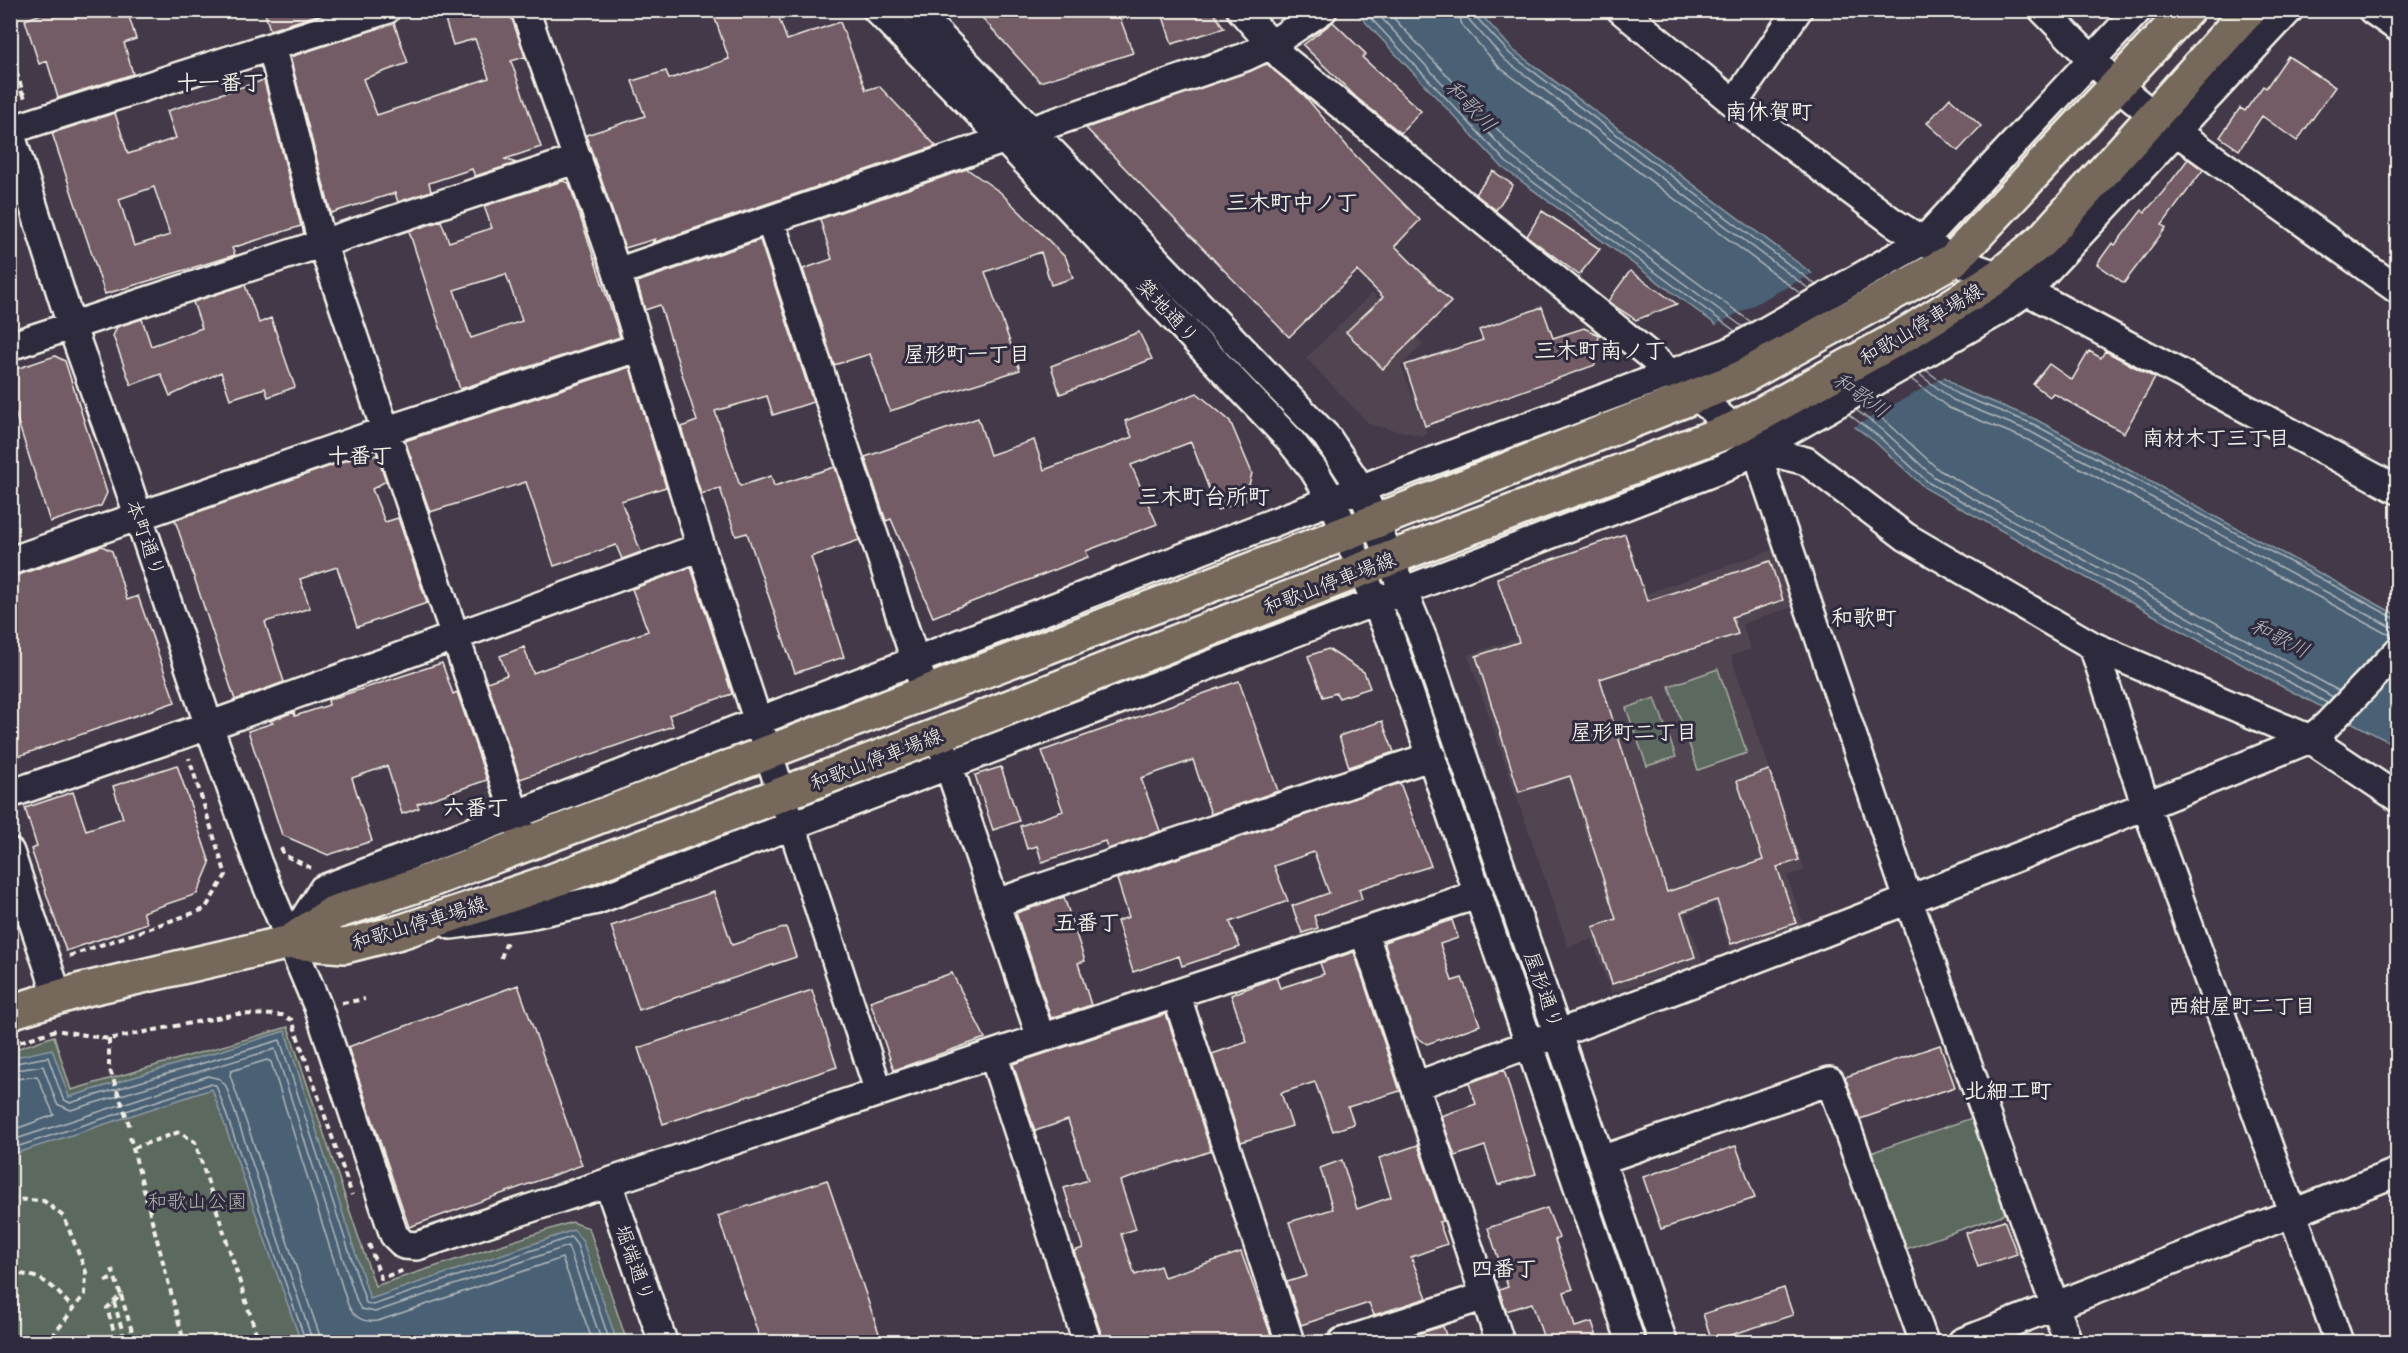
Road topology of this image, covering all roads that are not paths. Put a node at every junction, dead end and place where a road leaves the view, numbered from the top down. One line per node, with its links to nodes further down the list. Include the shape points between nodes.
1 (386, 10): 17 (street)
2 (525, 10): 25 (street)
3 (877, 10): 24 (street, 築地通り)
4 (915, 10): 23 (street, 築地通り)
5 (1241, 10): 16 (street)
6 (1621, 10): 20 (street)
7 (1798, 10): 20 (street)
8 (2043, 10): 18 (street)
9 (2138, 10): 18 (street)
10 (2187, 10): 19 (main road, 和歌山停車場線)
11 (2249, 10): 21 (main road, 和歌山停車場線)
12 (2289, 10): 21 (street)
13 (2372, 10): 15 (street)
14 (1320, 12): 16 (street)
15 (2397, 28)
16 (1270, 45): 23 (street); 37 (street)
17 (272, 49): 22 (street); 28 (street)
18 (2092, 60): 19 (street); 27 (street)
19 (2117, 85): 21 (street); 29 (main road, 和歌山停車場線)
20 (1734, 103): 27 (street)
21 (2165, 124): 31 (main road, 和歌山停車場線, via 2042,240); 32 (street)
22 (10, 131): 33 (street, 本町通り)
23 (1031, 132): 24 (street); 41 (street, 築地通り, via 1327,437)
24 (1005, 140): 26 (street); 43 (street, 築地通り, via 1289,439)
25 (578, 159): 28 (street); 30 (street)
26 (771, 220): 30 (street); 56 (street)
27 (1923, 241): 29 (street); 36 (street, via 1846,286)
28 (322, 243): 33 (street); 39 (street)
29 (1953, 260): 31 (street); 36 (main road, 和歌山停車場線, via 1872,304)
30 (616, 272): 35 (street)
31 (2013, 284): 40 (main road, 和歌山停車場線, via 1923,340); 42 (street)
32 (2397, 290)
33 (71, 325): 34 (street); 44 (street, 本町通り)
34 (10, 346)
35 (640, 347): 39 (street); 46 (street)
36 (1741, 362): 37 (street); 38 (main road, 和歌山停車場線)
37 (1670, 374): 38 (street); 41 (street)
38 (1695, 396): 40 (street); 45 (main road, 和歌山停車場線)
39 (384, 431): 44 (street); 51 (street)
40 (1746, 439): 48 (main road, 和歌山停車場線); 49 (street, via 1724,468); 53 (street, via 1806,461 1906,537); 71 (street, via 1764,475)
41 (1361, 489): 43 (street); 45 (street, 築地通り)
42 (2397, 490)
43 (1332, 500): 45 (street, 築地通り); 56 (street)
44 (139, 517): 47 (street); 58 (street, 本町通り)
45 (1361, 527): 48 (street, 築地通り); 57 (main road, 和歌山停車場線)
46 (701, 547): 51 (street); 60 (street)
47 (10, 561)
48 (1377, 564): 49 (street, 築地通り); 50 (street, 築地通り); 61 (main road, 和歌山停車場線)
49 (1404, 591): 50 (street); 52 (street, 築地通り)
50 (1376, 602): 55 (street, 築地通り); 61 (street)
51 (455, 636): 58 (street); 68 (street)
52 (1423, 639): 79 (street, 屋形通り)
53 (2093, 646): 59 (street); 66 (street)
54 (2397, 651): 59 (street)
55 (1396, 654): 62 (street, 屋形通り)
56 (915, 660): 57 (street); 60 (street)
57 (926, 692): 60 (main road, 和歌山停車場線)
58 (209, 726): 64 (street); 75 (street, 本町通り)
59 (2318, 732): 65 (street); 66 (street)
60 (765, 735): 63 (street); 68 (main road, 和歌山停車場線)
61 (944, 750): 63 (main road, 和歌山停車場線); 67 (street); 72 (street)
62 (1432, 756): 70 (street, 屋形通り); 72 (street)
63 (783, 793): 67 (street); 73 (main road, 和歌山停車場線, via 549,882)
64 (10, 794)
65 (2397, 798)
66 (2146, 806): 71 (street); 88 (street)
67 (794, 825): 73 (street, via 597,900 528,915); 84 (street)
68 (520, 829): 75 (main road, 和歌山停車場線, via 426,882 333,913)
69 (10, 852): 77 (street)
70 (1479, 894): 74 (street, 本町通り); 81 (street, 屋形通り)
71 (1908, 899): 79 (street); 90 (street)
72 (996, 903): 80 (street)
73 (400, 932): 75 (main road, 和歌山停車場線, via 345,946)
74 (1364, 932): 76 (street, 本町通り); 83 (street)
75 (290, 942): 77 (main road, 和歌山停車場線); 87 (street, 本町通り, via 318,1007 394,1235 404,1245 417,1246)
76 (1176, 994): 80 (street, 本町通り); 93 (street)
77 (58, 997): 78 (main road, 和歌山停車場線)
78 (10, 1012)
79 (1559, 1034): 81 (street); 85 (street, 屋形通り)
80 (1041, 1038): 82 (street, 本町通り)
81 (1530, 1044): 83 (street); 96 (street, 屋形通り)
82 (993, 1054): 84 (street, 本町通り); 92 (street)
83 (1415, 1086): 89 (street)
84 (879, 1092): 87 (street, 本町通り)
85 (1601, 1160): 97 (street, 屋形通り); 98 (street, via 1830,1081)
86 (2397, 1172): 88 (street)
87 (608, 1183): 91 (street, 堀端通り)
88 (2294, 1214): 90 (street); 101 (street)
89 (1485, 1296): 94 (street); 95 (street)
90 (2056, 1306): 99 (street); 100 (street)
91 (663, 1342)
92 (1087, 1342)
93 (1290, 1342)
94 (1342, 1342)
95 (1500, 1342)
96 (1631, 1342)
97 (1663, 1342)
98 (1923, 1342)
99 (1962, 1342)
100 (2068, 1342)
101 (2339, 1342)

